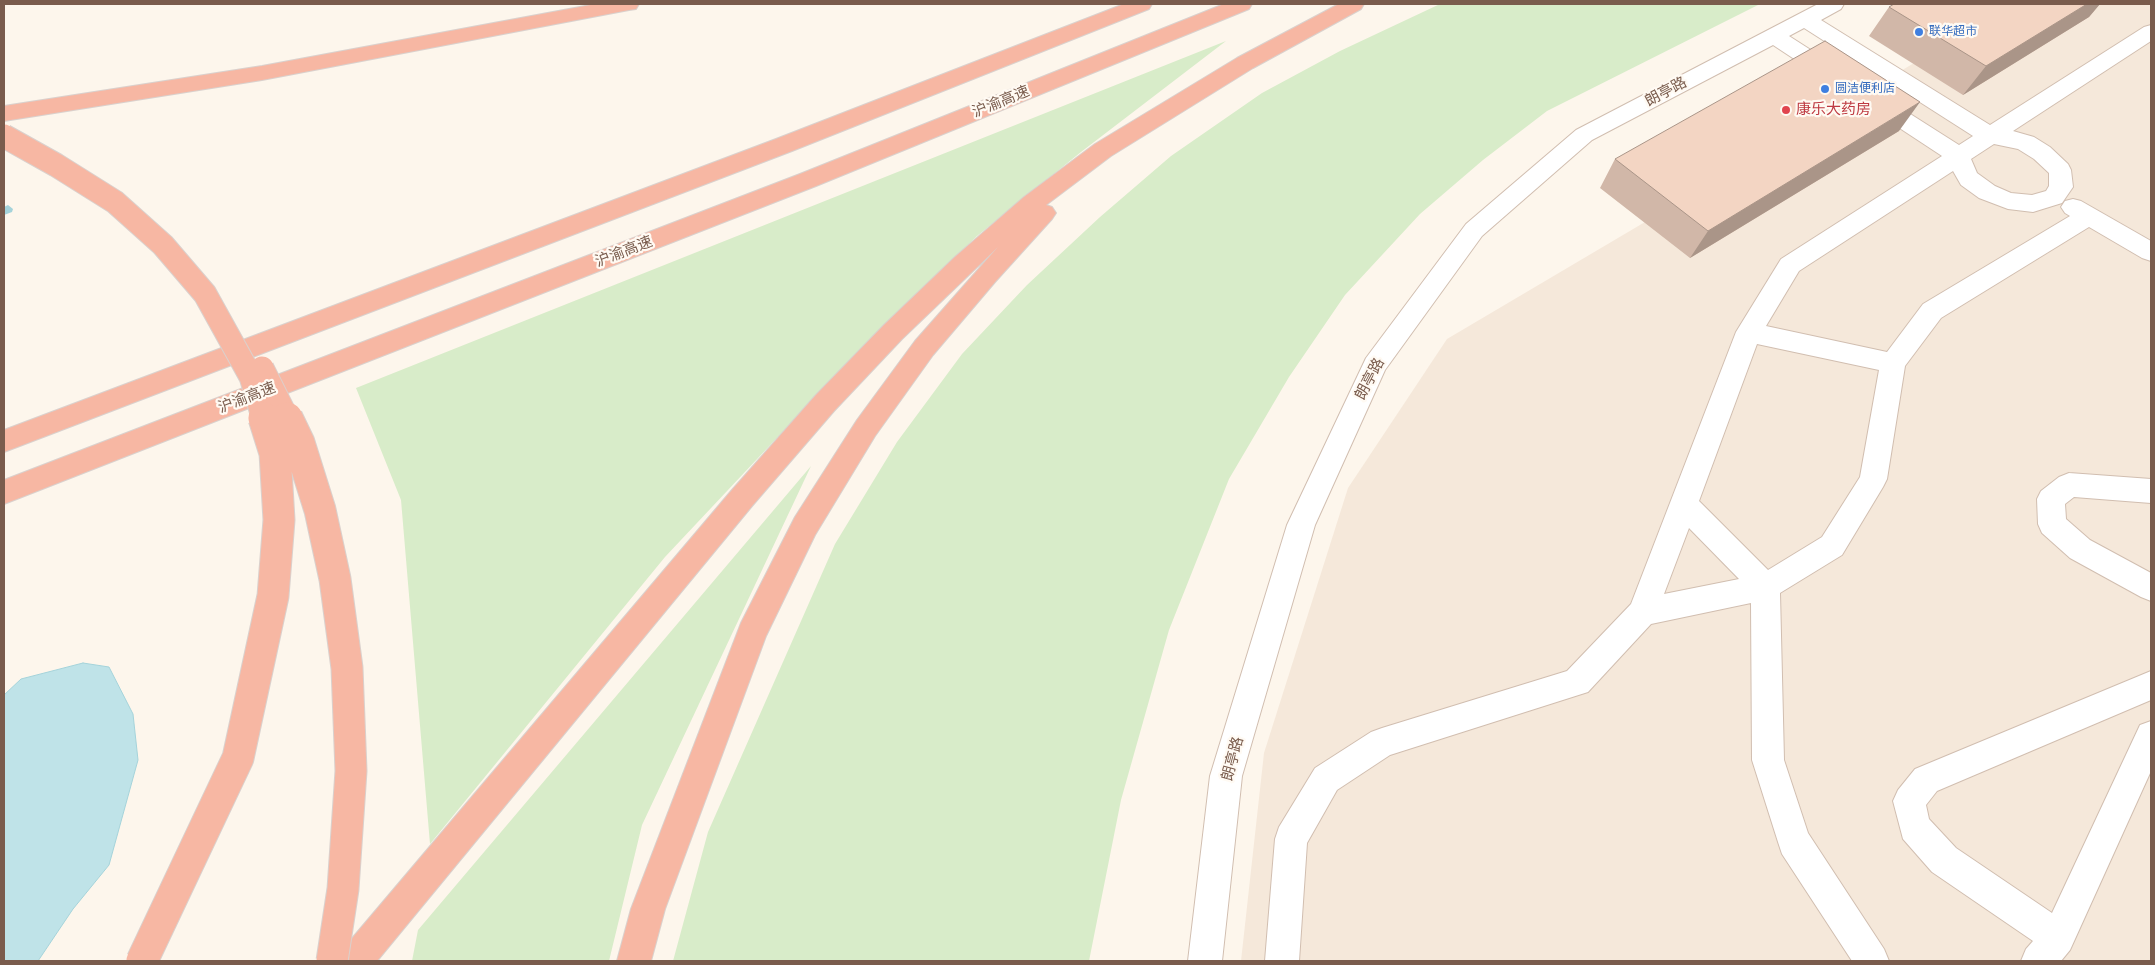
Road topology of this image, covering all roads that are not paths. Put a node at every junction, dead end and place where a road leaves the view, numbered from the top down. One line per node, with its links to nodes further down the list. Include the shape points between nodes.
1 (629, 4): 10 (highway, via 262,73)
2 (1142, 4): 20 (highway, via 784,145)
3 (1242, 4): 22 (highway, 沪渝高速, via 808,180)
4 (1354, 4): 9 (highway, via 1245,62)
5 (1834, 4): 6 (street, 朗亭路)
6 (1805, 19): 8 (street, 朗亭路); 12 (street)
7 (2151, 32): 12 (street)
8 (1773, 35): 13 (street); 34 (street, 朗亭路, via 1584,135 1474,230 1375,365 1301,525 1226,776)
9 (1175, 105): 32 (highway, via 1103,150 1032,203 893,332 825,403 742,498); 33 (highway, via 1110,154 1046,211 924,348 866,428 805,526 752,633 648,908)
10 (4, 114)
11 (4, 136): 17 (highway, bridge, via 115,202 163,245)
12 (1990, 136): 13 (street); 14 (street, via 2026,143 2060,170 2061,187)
13 (1959, 156): 14 (street, via 1969,179 1987,192 2033,204); 18 (street, via 1790,265)
14 (2054, 197): 15 (street)
15 (2088, 216): 16 (street); 19 (street, via 1932,311)
16 (2151, 252)
17 (205, 294): 30 (highway, bridge, via 251,377 274,453 279,520 274,596 238,758); 31 (highway, bridge, via 265,372 299,443 320,510 335,579 347,668 351,771 343,889)
18 (1749, 332): 19 (street); 23 (street)
19 (1893, 363): 24 (street, via 1873,479 1832,546)
20 (4, 440)
21 (2151, 491): 25 (street, via 2070,484 2051,499 2052,524 2080,549)
22 (4, 492)
23 (1684, 504): 24 (street); 26 (street)
24 (1765, 587): 26 (street); 36 (street, via 1768,760 1794,842)
25 (2151, 588)
26 (1643, 612): 35 (street, via 1577,682 1382,744 1326,779 1291,839)
27 (2151, 685): 29 (street, via 1926,780 1909,801 1915,827 1944,860)
28 (2151, 736): 29 (street)
29 (2048, 950)
30 (142, 961)
31 (332, 961)
32 (355, 961)
33 (634, 961)
34 (1205, 961)
35 (1282, 961)
36 (1872, 961)

